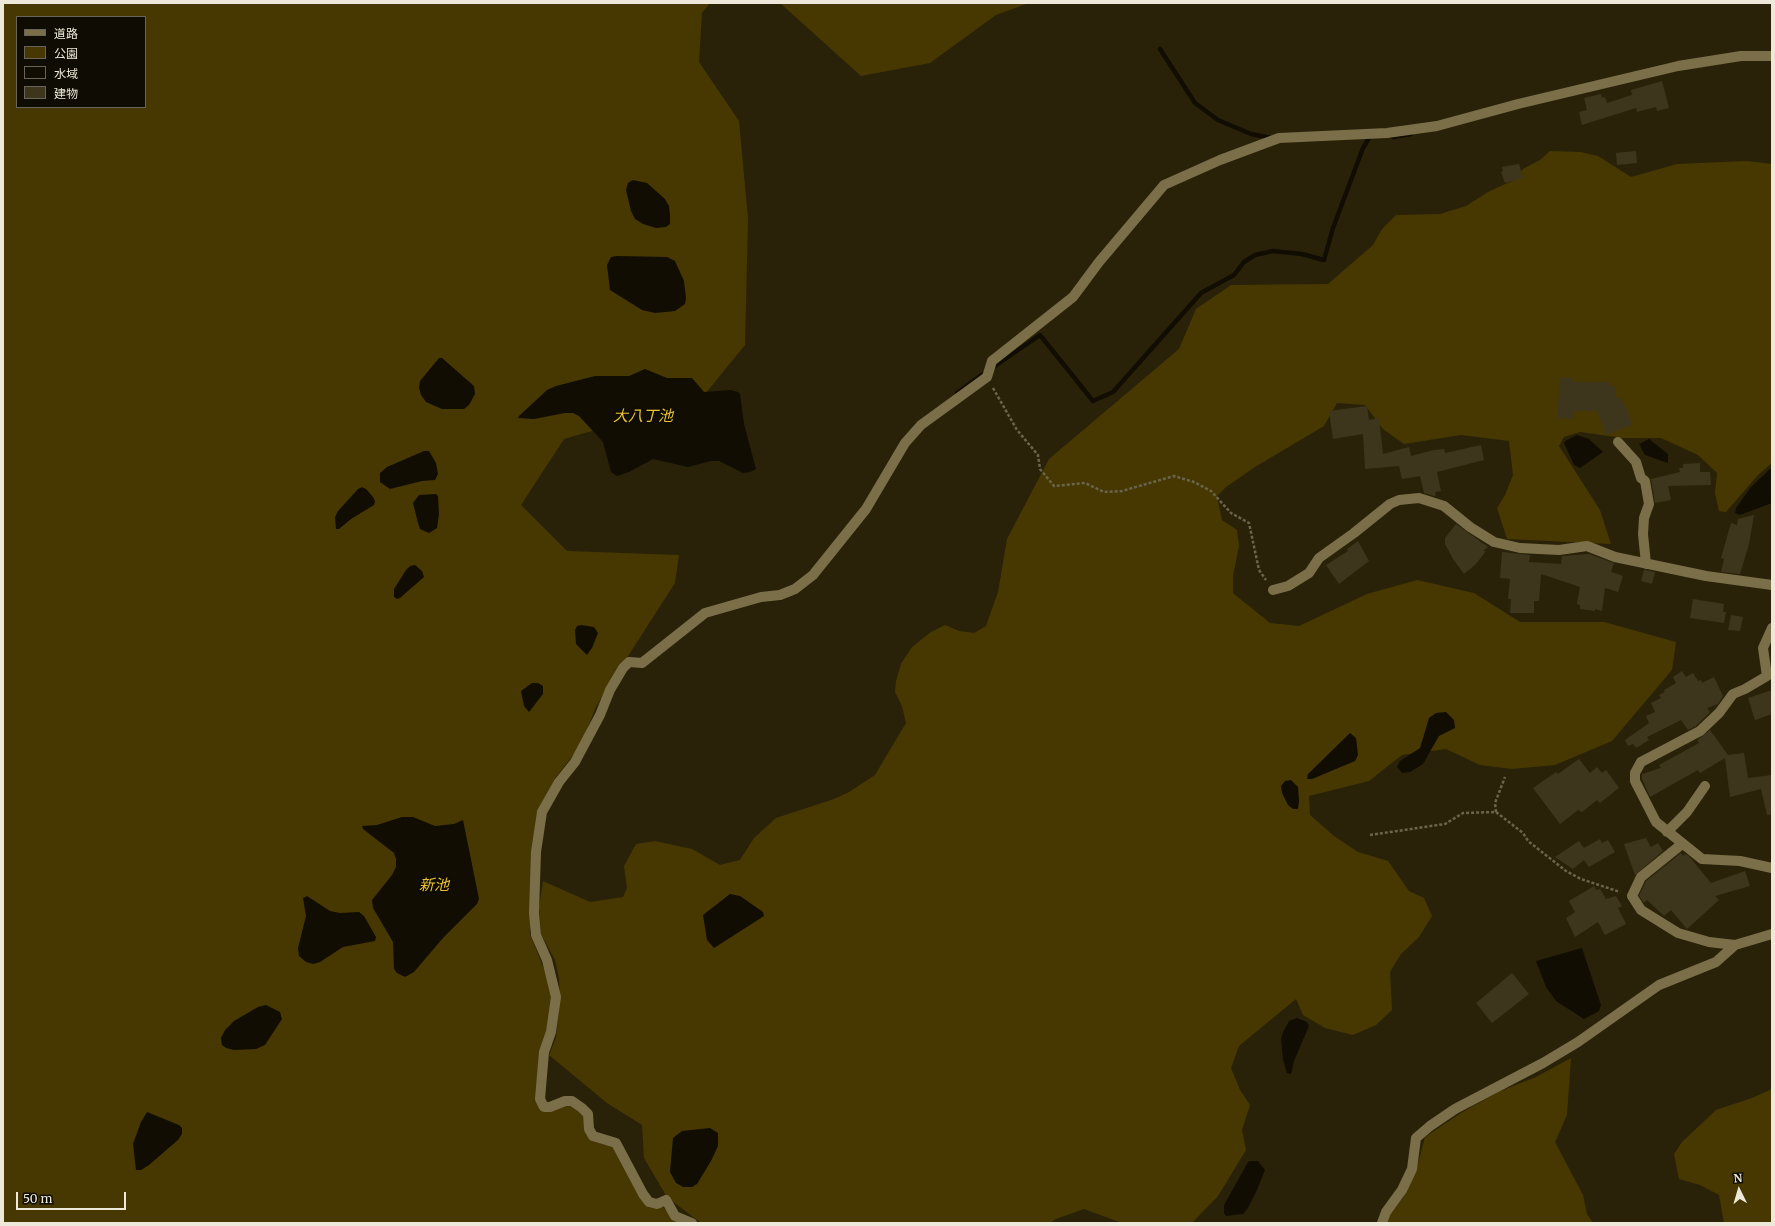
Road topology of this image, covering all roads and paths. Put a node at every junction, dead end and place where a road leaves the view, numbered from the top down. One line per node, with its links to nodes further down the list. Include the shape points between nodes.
1 (1772, 56): 2 (street, via 1741,56 1678,66 1437,126 1387,133 1279,138 1220,160 1164,185 1125,229 1072,297 992,361)
2 (987, 377): 6 (path, via 1017,430 1038,455 1040,469 1054,486 1084,483 1104,492 1122,491 1174,476 1194,482 1211,491 1231,512 1250,523 1259,570); 19 (street, via 921,425 905,444 866,509 813,575 801,585 780,595 761,597 705,613 642,663 629,662 610,690 575,762 559,782 542,812 536,852 534,912 536,935 547,960 556,997 551,1032 544,1052 540,1099 544,1107 572,1101 582,1108 588,1114 589,1129 593,1136 616,1143 649,1202 657,1204 666,1200 675,1216)
3 (1618, 442): 4 (street, via 1636,462 1641,478 1645,481 1649,504 1644,518 1643,534)
4 (1646, 564): 5 (street); 6 (street, via 1615,557 1587,546 1559,550 1520,548 1494,542 1444,506 1419,498 1399,500 1390,504 1318,558 1309,573 1288,586)
5 (1772, 585)
6 (1273, 590)
7 (1772, 628): 8 (street, via 1763,648)
8 (1769, 676): 12 (street, via 1733,694 1719,713 1700,731 1641,762 1635,773 1635,781 1656,822)
9 (1505, 777): 11 (path, via 1495,803)
10 (1706, 786): 12 (street, via 1687,812)
11 (1496, 812): 13 (path, via 1463,813 1444,824); 16 (path, via 1523,833 1528,842 1566,871 1581,880)
12 (1667, 832): 14 (street)
13 (1370, 835)
14 (1682, 844): 15 (street, via 1702,859 1740,861); 16 (street, via 1641,877)
15 (1772, 868)
16 (1632, 896): 18 (street, via 1642,910 1678,932 1709,942)
17 (1772, 934): 18 (street)
18 (1735, 945): 20 (street, via 1716,962 1659,985 1578,1042 1455,1109 1430,1126 1416,1138 1412,1169)
19 (692, 1223)
20 (1382, 1223)

